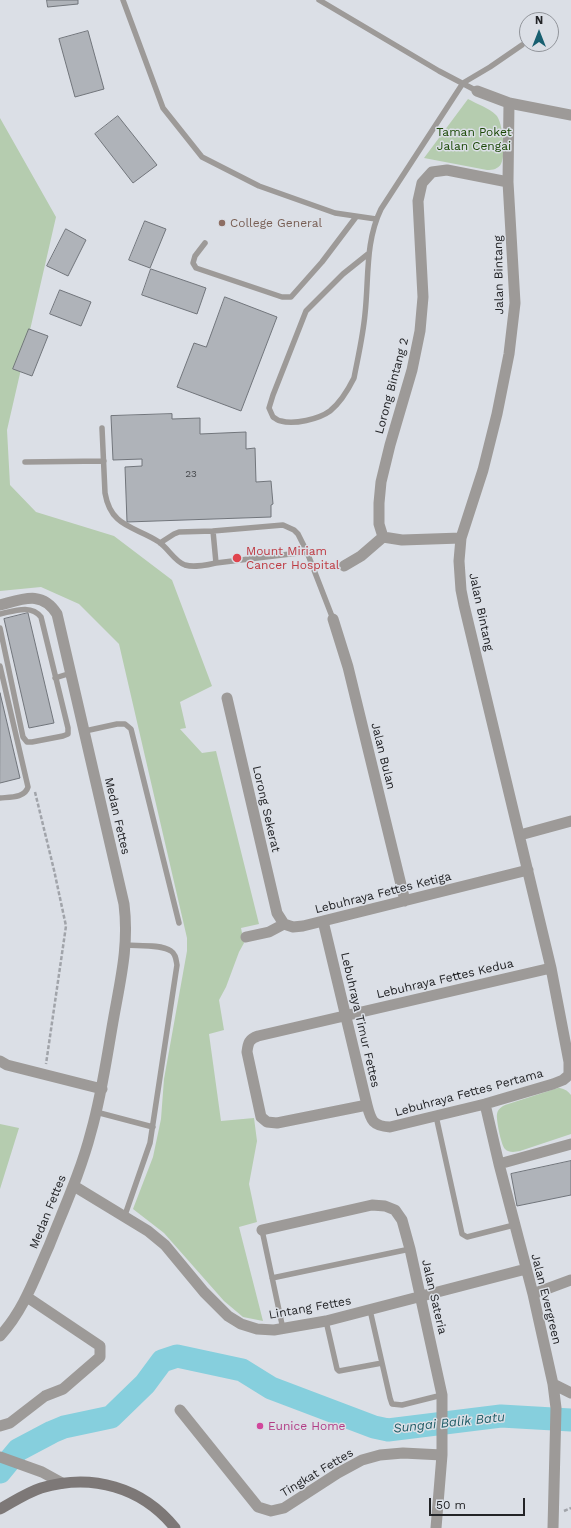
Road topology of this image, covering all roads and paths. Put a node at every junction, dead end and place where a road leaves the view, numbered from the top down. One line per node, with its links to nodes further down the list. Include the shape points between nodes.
1 (123, 0): 9 (lane, via 163,108 202,157 259,186 335,213)
2 (319, 0): 4 (lane)
3 (519, 47): 4 (lane)
4 (463, 83): 5 (lane); 10 (lane)
5 (477, 91): 6 (street)
6 (509, 103): 7 (street); 8 (street, Jalan Bintang)
7 (571, 115)
8 (508, 182): 17 (street, Lorong Bintang 2, via 447,170 432,172 422,183 418,201 423,304 412,370 381,482 379,524); 18 (street, Jalan Bintang, via 515,303 509,354 483,470)
9 (356, 217): 10 (lane); 11 (lane, via 291,297 282,297 196,268 193,264 195,256)
10 (376, 219): 12 (lane)
11 (205, 243)
12 (368, 254): 12 (lane, via 365,315 354,378 350,386 342,399 329,411 311,420 281,421 273,417 269,408 273,395 306,311 343,274)
13 (102, 428): 14 (lane)
14 (104, 461): 15 (lane); 19 (lane, via 106,497 113,514 119,521)
15 (25, 462)
16 (213, 531): 19 (lane, via 179,532); 20 (lane, via 283,525 298,534); 21 (lane)
17 (383, 537): 18 (street, via 402,540); 22 (street, via 361,556)
18 (461, 538): 35 (street, Jalan Bintang, via 461,590)
19 (160, 543): 21 (lane, via 183,564 197,566)
20 (307, 552): 21 (lane); 25 (lane)
21 (216, 563)
22 (344, 566)
23 (0, 605): 28 (street, Medan Fettes, via 28,598 46,601 53,607 57,614)
24 (0, 614): 29 (lane, via 27,609 37,612 41,617)
25 (333, 619): 37 (street, Jalan Bulan, via 348,667)
26 (0, 628): 29 (lane, via 23,737 27,742 68,734)
27 (0, 666): 33 (lane, via 28,787 27,792 23,794)
28 (71, 673): 29 (lane); 31 (street, Medan Fettes)
29 (55, 678)
30 (227, 698): 40 (street, Lorong Sekerat, via 277,913)
31 (85, 730): 39 (lane, via 117,724 125,724 131,729); 42 (street, Medan Fettes, via 124,904)
32 (35, 790): 45 (path, via 66,926)
33 (0, 798)
34 (571, 821): 35 (street)
35 (520, 834): 36 (street, Jalan Bintang)
36 (528, 870): 37 (street, Lebuhraya Fettes Ketiga); 43 (street, Jalan Bintang)
37 (405, 901): 38 (street, Lebuhraya Fettes Ketiga)
38 (323, 921): 40 (street, Lebuhraya Fettes Ketiga, via 293,927); 44 (street, Lebuhraya Timur Fettes)
39 (179, 923)
40 (284, 924): 41 (street, via 269,932)
41 (246, 937)
42 (126, 945): 48 (street, Medan Fettes); 54 (lane, via 171,951 175,955 177,965)
43 (551, 968): 44 (street, Lebuhraya Fettes Kedua); 47 (street, Jalan Bintang, via 570,1062)
44 (345, 1016): 50 (street, Lebuhraya Timur Fettes); 50 (street, Lebuhraya Fettes Kedua, via 252,1038 248,1043 247,1052 261,1117 267,1122 277,1123)
45 (48, 1056)
46 (0, 1061): 48 (street, via 7,1065)
47 (570, 1077): 49 (street, Lebuhraya Fettes Pertama)
48 (102, 1089): 51 (street, Medan Fettes)
49 (485, 1104): 52 (street, Lebuhraya Fettes Pertama); 56 (street, Jalan Evergreen)
50 (367, 1105): 53 (street, Lebuhraya Timur Fettes)
51 (96, 1112): 54 (lane); 57 (street, Medan Fettes)
52 (436, 1116): 53 (street, Lebuhraya Fettes Pertama, via 390,1127); 59 (lane, via 462,1234 467,1237)
53 (374, 1123)
54 (153, 1127): 58 (lane, via 149,1148)
55 (571, 1144): 56 (street)
56 (499, 1164): 59 (street, Jalan Evergreen)
57 (74, 1186): 58 (street, Lintang Fettes); 67 (street, Medan Fettes)
58 (124, 1216): 70 (street, Lintang Fettes, via 165,1245 204,1292 228,1316 257,1329)
59 (514, 1225): 62 (street, Jalan Evergreen)
60 (262, 1230): 61 (street, Jalan Sateria, via 372,1206 385,1206 395,1210 402,1220); 63 (lane)
61 (410, 1249): 63 (lane); 66 (street, Jalan Sateria)
62 (526, 1269): 65 (street, Jalan Evergreen); 66 (street, Lintang Fettes)
63 (272, 1278): 70 (lane)
64 (571, 1280): 65 (street)
65 (532, 1294): 73 (street, Jalan Evergreen)
66 (420, 1296): 68 (street, Lintang Fettes); 75 (street, Jalan Sateria)
67 (27, 1297): 71 (street, Medan Fettes); 77 (street, via 100,1346 100,1357 63,1389 45,1396 10,1423)
68 (370, 1310): 69 (street, Lintang Fettes); 72 (lane)
69 (326, 1321): 70 (street, Lintang Fettes); 72 (lane, via 339,1371)
70 (283, 1329)
71 (0, 1336)
72 (382, 1363): 75 (lane, via 392,1404 402,1405)
73 (553, 1384): 74 (street); 84 (street, Jalan Evergreen, via 556,1408)
74 (571, 1393)
75 (442, 1395): 78 (street, Jalan Sateria)
76 (180, 1410): 78 (street, Tingkat Fettes, via 258,1507 271,1511 284,1508 362,1460 403,1452)
77 (0, 1426)
78 (442, 1455): 83 (street, Jalan Sateria)
79 (0, 1457): 80 (street, via 28,1466)
80 (62, 1483): 81 (main road, via 40,1489); 82 (main road, via 108,1485 136,1494 156,1508)
81 (0, 1509)
82 (175, 1528)
83 (436, 1528)
84 (553, 1528)

